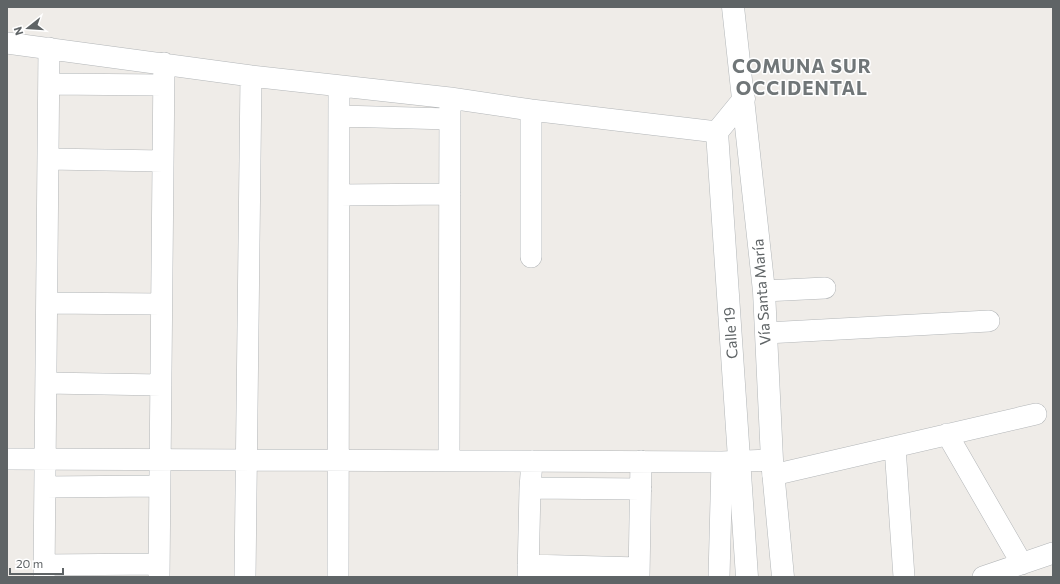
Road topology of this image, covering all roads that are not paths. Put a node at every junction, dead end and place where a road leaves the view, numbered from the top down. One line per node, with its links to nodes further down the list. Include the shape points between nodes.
1 (733, 7): 10 (main road, Vía Santa María)
2 (7, 43): 3 (street)
3 (49, 48): 4 (street); 6 (street)
4 (164, 63): 5 (street); 7 (street)
5 (251, 76): 8 (street); 34 (street)
6 (49, 84): 7 (street); 15 (street)
7 (163, 85): 16 (street)
8 (339, 86): 9 (street); 12 (street)
9 (450, 98): 11 (street); 13 (street)
10 (744, 99): 14 (main road); 21 (main road, Vía Santa María)
11 (531, 110): 14 (street); 19 (street)
12 (339, 116): 13 (street); 18 (street)
13 (450, 119): 17 (street)
14 (717, 132): 39 (main road, Calle 19)
15 (48, 158): 16 (street); 22 (street)
16 (163, 161): 23 (street)
17 (450, 194): 18 (street); 36 (street)
18 (339, 195): 35 (street)
19 (531, 257)
20 (825, 288): 21 (street)
21 (764, 291): 25 (main road, Vía Santa María)
22 (46, 303): 23 (street); 26 (street)
23 (161, 304): 27 (street)
24 (989, 321): 25 (street)
25 (766, 333): 40 (main road, Vía Santa María)
26 (46, 383): 27 (street); 32 (street)
27 (160, 385): 33 (street)
28 (1036, 414): 29 (street)
29 (947, 434): 30 (street); 46 (street)
30 (895, 447): 40 (street); 56 (street)
31 (7, 459): 32 (street)
32 (45, 459): 33 (street); 42 (street)
33 (160, 459): 34 (street); 41 (street)
34 (246, 460): 35 (street); 51 (street)
35 (338, 460): 36 (street); 52 (street)
36 (449, 460): 37 (street)
37 (532, 461): 38 (street); 43 (street)
38 (641, 461): 39 (street); 44 (street)
39 (730, 462): 40 (street); 53 (street); 54 (main road, Calle 19)
40 (772, 467): 55 (main road, Vía Santa María)
41 (160, 486): 42 (street); 47 (street)
42 (45, 487): 48 (street)
43 (530, 488): 44 (street); 49 (street)
44 (641, 489): 50 (street)
45 (1053, 553): 46 (street)
46 (1022, 564): 57 (street)
47 (159, 570): 48 (street)
48 (44, 571)
49 (528, 571): 50 (street)
50 (639, 573)
51 (245, 577)
52 (338, 577)
53 (719, 577)
54 (747, 577)
55 (783, 577)
56 (904, 577)
57 (983, 577)

